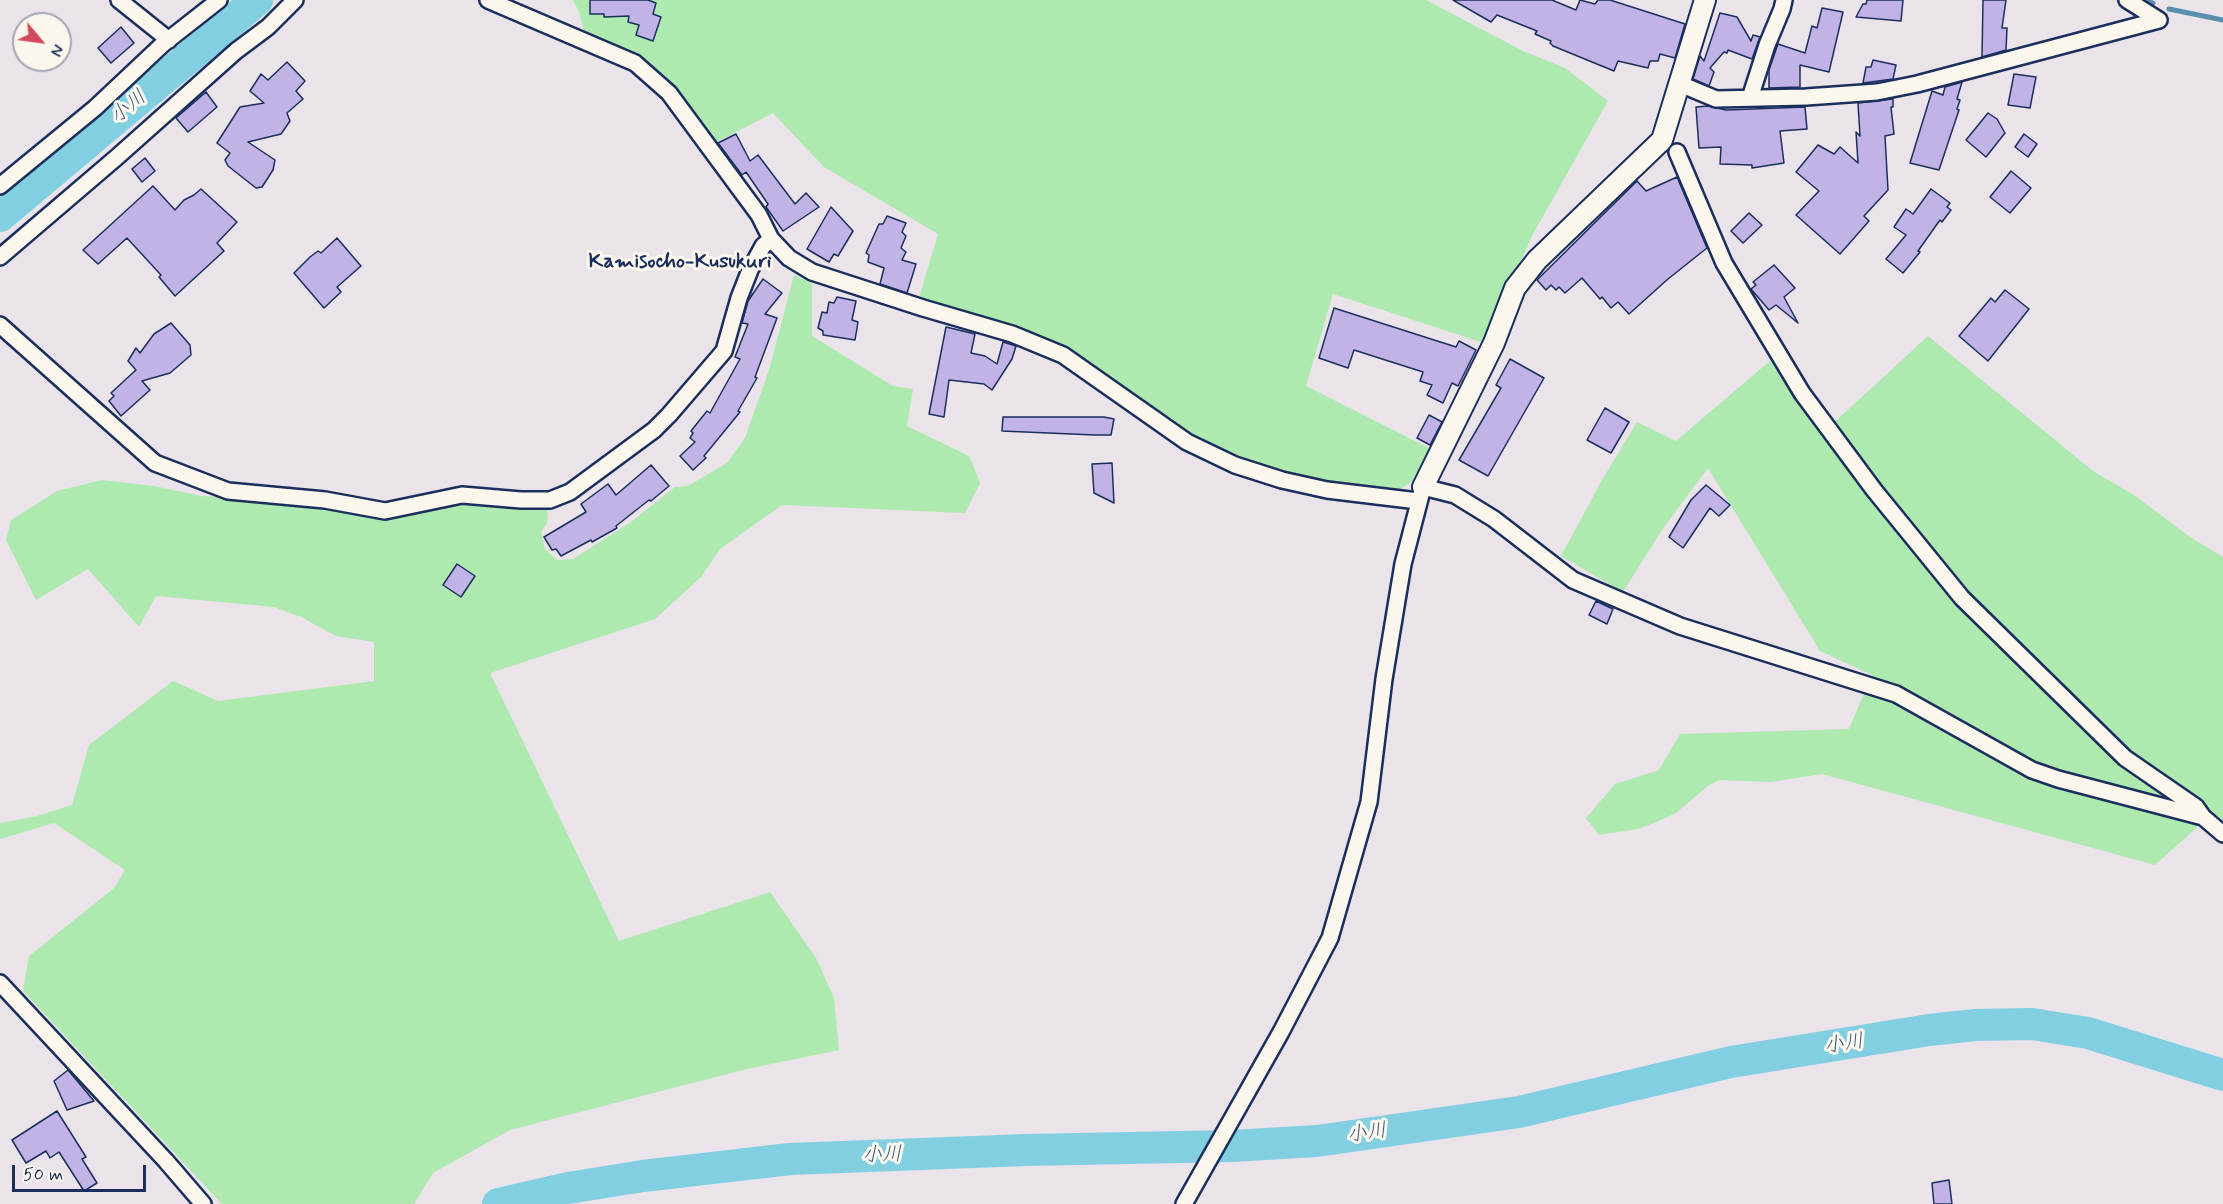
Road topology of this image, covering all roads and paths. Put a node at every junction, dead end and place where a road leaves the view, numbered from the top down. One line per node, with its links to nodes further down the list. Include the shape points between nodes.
1 (119, 0): 8 (street)
2 (219, 0): 8 (street)
3 (296, 0): 14 (street)
4 (488, 0): 13 (street, via 635,63 669,93 759,215)
5 (1705, 0): 9 (street)
6 (1784, 0): 10 (street)
7 (2127, 0): 10 (street, via 2159,20 1877,92)
8 (169, 40): 12 (street, via 95,108)
9 (1680, 84): 10 (street, via 1716,99); 16 (street, via 1662,140 1537,260 1515,288 1494,343)
10 (1750, 98)
11 (1677, 152): 17 (street, via 1724,263 1802,393 1874,490 1962,598 2125,758 2196,807)
12 (0, 186)
13 (771, 239): 15 (street, via 750,270 724,351 654,430 570,492 550,500 462,495 386,511 325,500 228,491 155,463); 16 (street, via 789,258 812,272 1012,334 1063,355 1187,442 1235,465 1327,490)
14 (0, 256)
15 (0, 324)
16 (1420, 494): 17 (street, via 1455,495 1494,519 1573,580 1658,617 1896,694 2032,770); 21 (street, via 1403,564 1383,680 1369,802 1330,938)
17 (2203, 817): 18 (street)
18 (2223, 834)
19 (0, 983): 20 (street)
20 (203, 1204)
21 (1184, 1204)

